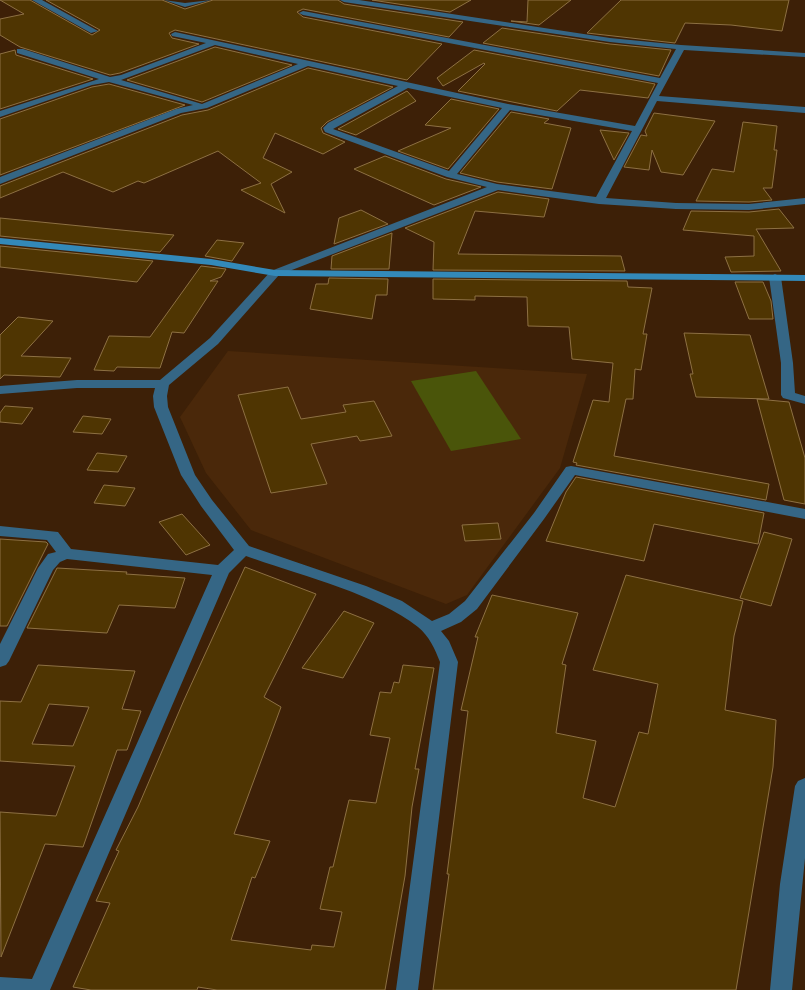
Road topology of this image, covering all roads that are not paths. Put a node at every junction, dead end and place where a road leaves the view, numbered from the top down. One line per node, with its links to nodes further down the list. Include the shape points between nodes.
1 (36, 0): 6 (street)
2 (168, 0): 3 (street, via 185,5)
3 (207, 0)
4 (344, 0): 9 (street, via 610,40)
5 (303, 13): 14 (street)
6 (94, 31)
7 (175, 34): 8 (street)
8 (214, 43): 12 (street); 13 (street)
9 (681, 47): 11 (street); 14 (street)
10 (20, 51): 13 (street)
11 (805, 55)
12 (306, 63): 15 (street); 17 (street)
13 (111, 80): 17 (street); 20 (street, via 90,83)
14 (663, 80): 16 (street)
15 (406, 85): 18 (street); 22 (street, via 331,125 328,130)
16 (654, 98): 19 (street); 21 (street)
17 (204, 106): 23 (street, via 179,111)
18 (508, 107): 21 (street); 22 (street)
19 (805, 110)
20 (0, 114)
21 (638, 129): 25 (street)
22 (451, 175): 24 (street)
23 (0, 181)
24 (497, 187): 25 (street); 28 (street)
25 (599, 201): 26 (street, via 749,207)
26 (805, 201)
27 (0, 241): 28 (street, via 211,262)
28 (275, 273): 29 (street); 31 (street, via 214,342)
29 (775, 277): 30 (street); 33 (street, via 787,362 788,395)
30 (805, 278)
31 (163, 384): 32 (street, via 77,384); 36 (street, via 161,407 188,475 206,504)
32 (0, 390)
33 (805, 400)
34 (805, 514): 39 (street, via 571,470 470,605 455,618)
35 (0, 531): 37 (street, via 52,535)
36 (243, 550): 38 (street); 39 (street, via 396,605)
37 (66, 554): 38 (street); 40 (street, via 54,558 46,568)
38 (222, 571): 44 (street)
39 (430, 629): 45 (street, via 440,641 449,662)
40 (0, 661)
41 (805, 786): 42 (street)
42 (798, 886): 46 (street)
43 (0, 987): 44 (street)
44 (39, 990)
45 (407, 990)
46 (781, 990)

